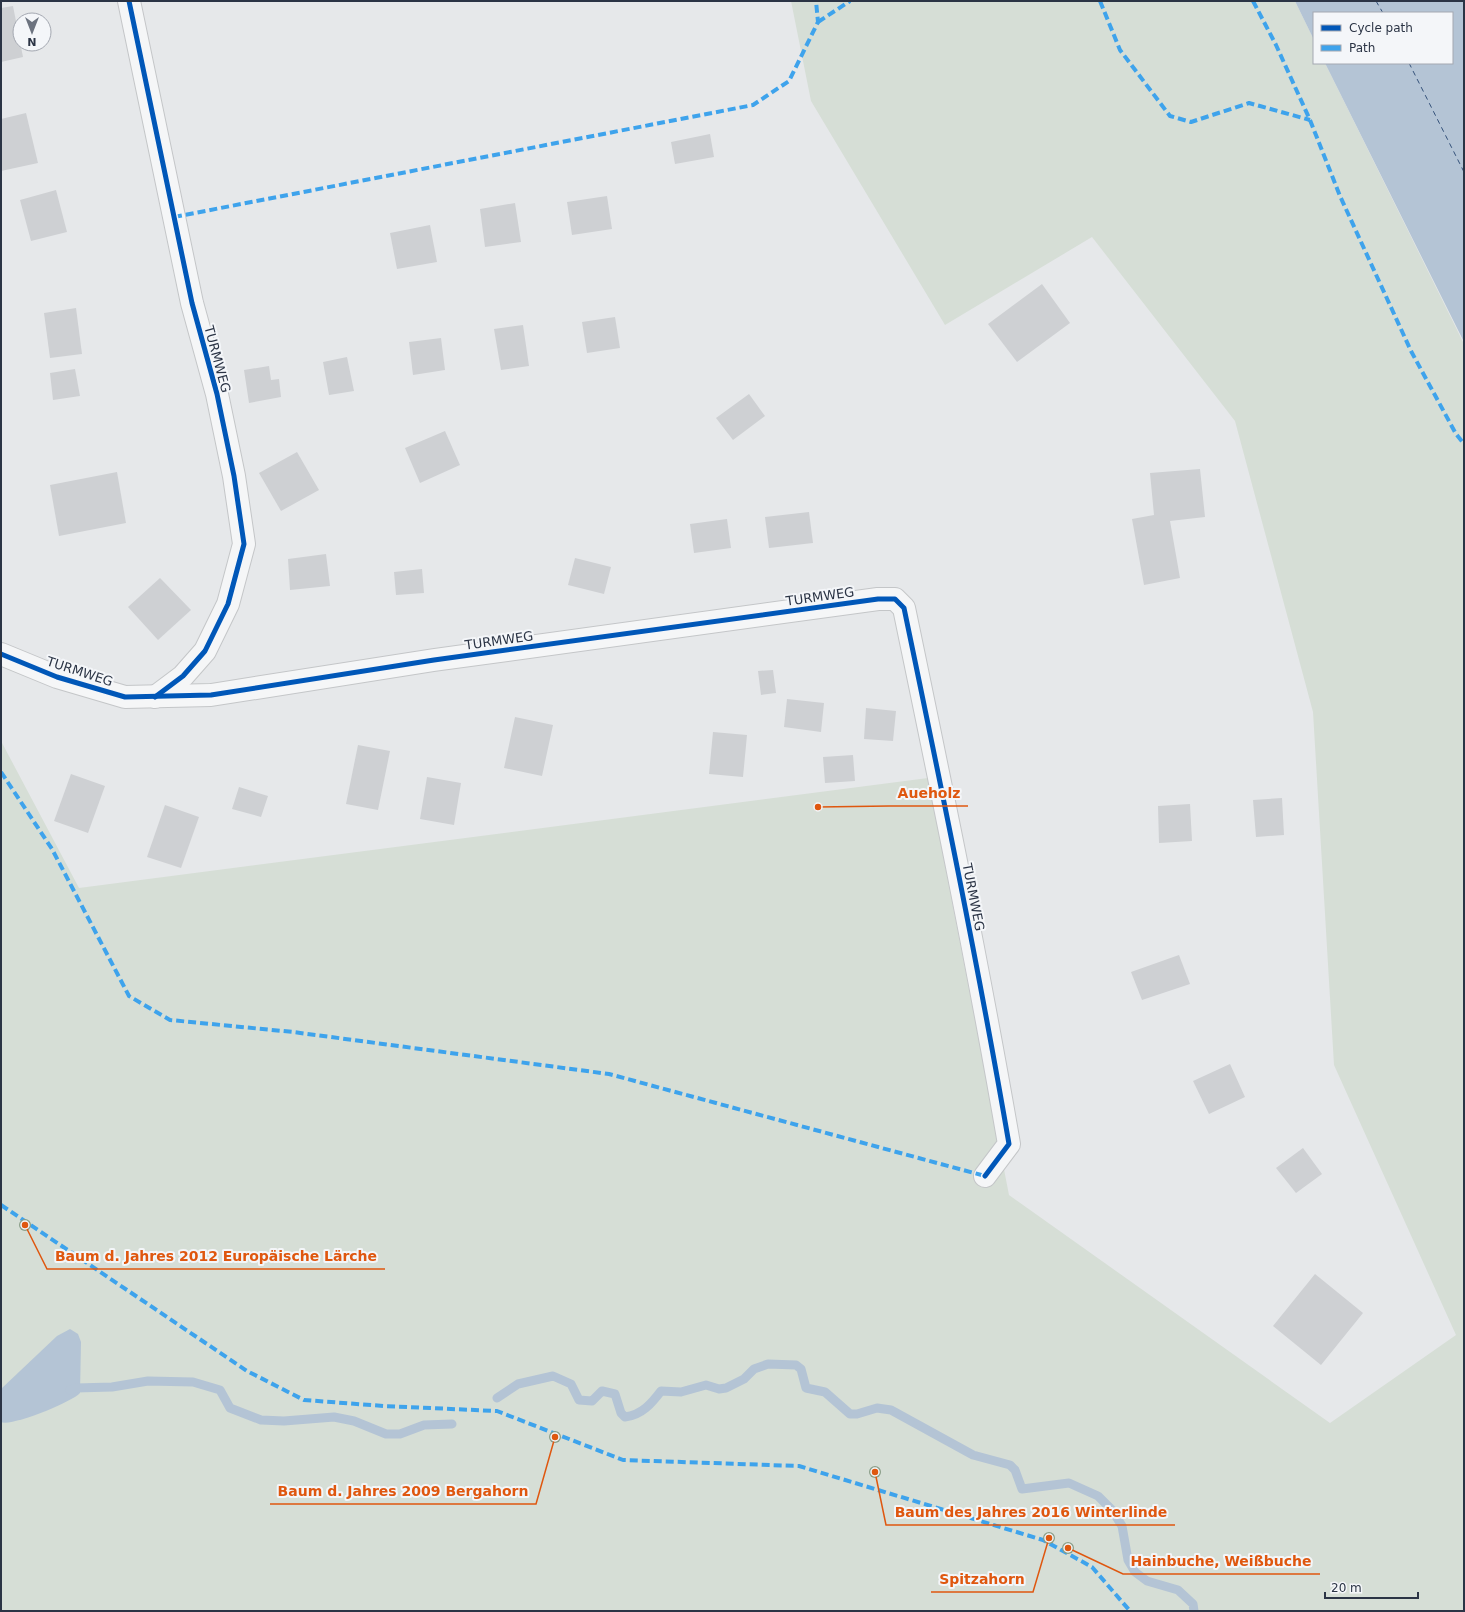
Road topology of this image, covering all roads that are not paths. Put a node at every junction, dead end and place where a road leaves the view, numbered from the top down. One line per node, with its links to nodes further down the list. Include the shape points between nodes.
1 (129, 1): 3 (street, TURMWEG, via 192,303 220,409 234,476 244,544 228,604 205,650 183,676)
2 (1, 654): 3 (street, TURMWEG, via 57,677 125,697)
3 (155, 697): 4 (street, TURMWEG, via 211,695 442,659 871,600 895,599 904,608 944,799 990,1032 1009,1144)
4 (985, 1176)

